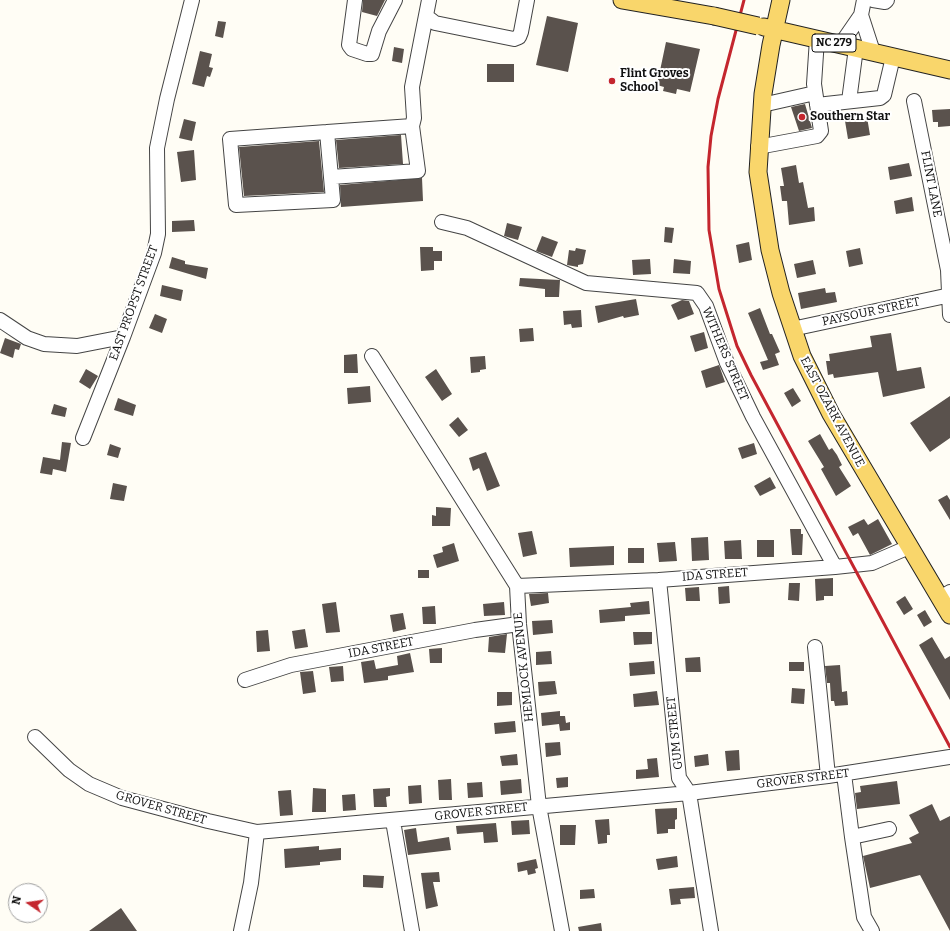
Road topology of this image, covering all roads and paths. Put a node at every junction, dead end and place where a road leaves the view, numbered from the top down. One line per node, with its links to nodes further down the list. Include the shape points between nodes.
1 (192, 0): 33 (street, EAST PROPST STREET, via 157,148 156,246)
2 (355, 0): 3 (street, via 349,45 352,50 372,54 379,31)
3 (395, 0)
4 (429, 0): 13 (street)
5 (527, 0): 13 (street, via 521,32 519,37 514,39 435,23)
6 (622, 0): 11 (main road, NC 279)
7 (781, 0): 14 (main road, EAST OZARK AVENUE)
8 (864, 0): 12 (street)
9 (873, 0): 10 (street)
10 (887, 0)
11 (686, 6): 14 (main road, NC 279, bridge, via 714,16)
12 (861, 15): 16 (street); 17 (street)
13 (426, 16): 24 (street, via 412,88)
14 (766, 27): 15 (main road, NC 279); 23 (main road, EAST OZARK AVENUE)
15 (817, 39): 16 (main road, NC 279); 20 (street)
16 (848, 46): 17 (main road, NC 279); 21 (street)
17 (873, 52): 18 (main road, NC 279)
18 (893, 57): 19 (main road, NC 279); 21 (street, via 884,95 880,98)
19 (950, 70)
20 (816, 99): 21 (street); 23 (street); 26 (street, via 821,132 817,136)
21 (849, 101)
22 (914, 101): 29 (street, FLINT LANE, via 948,270)
23 (762, 105): 26 (main road, EAST OZARK AVENUE)
24 (412, 126): 25 (street); 27 (street, via 418,170)
25 (327, 132): 27 (street); 27 (street, via 230,139 236,205 333,200)
26 (758, 147): 32 (main road, EAST OZARK AVENUE, via 758,172 770,250)
27 (331, 177)
28 (442, 222): 37 (street, WITHERS STREET, via 467,228 586,283 697,293 706,306 727,364 753,417)
29 (949, 295): 30 (street, FLINT LANE); 32 (street, PAYSOUR STREET)
30 (950, 315)
31 (0, 320): 33 (street, via 27,338 44,344 77,346)
32 (792, 328): 36 (main road, EAST OZARK AVENUE, via 802,356 831,414)
33 (123, 337): 35 (street, EAST PROPST STREET)
34 (372, 356): 39 (street, HEMLOCK AVENUE)
35 (83, 438)
36 (909, 548): 37 (street, IDA STREET, via 872,563); 40 (main road, EAST OZARK AVENUE)
37 (835, 567): 38 (street, IDA STREET)
38 (659, 580): 39 (street, IDA STREET); 49 (street, GUM STREET, via 679,778)
39 (517, 586): 42 (street, HEMLOCK AVENUE)
40 (945, 595): 41 (main road, EAST OZARK AVENUE)
41 (950, 616)
42 (519, 624): 44 (street, IDA STREET, via 291,665); 50 (street, HEMLOCK AVENUE)
43 (816, 647): 48 (street)
44 (245, 680)
45 (34, 737): 53 (street, GROVER STREET, via 69,770 89,784 122,798)
46 (950, 757): 47 (street, GROVER STREET)
47 (844, 774): 48 (street, GROVER STREET); 54 (street)
48 (828, 776): 49 (street, GROVER STREET)
49 (689, 793): 50 (street, GROVER STREET); 58 (street, GUM STREET)
50 (539, 806): 51 (street, GROVER STREET); 57 (street, HEMLOCK AVENUE)
51 (393, 821): 53 (street, GROVER STREET); 56 (street)
52 (889, 829): 54 (street)
53 (258, 832): 55 (street)
54 (852, 837): 59 (street, via 864,917)
55 (242, 931)
56 (412, 931)
57 (562, 931)
58 (711, 931)
59 (872, 931)

